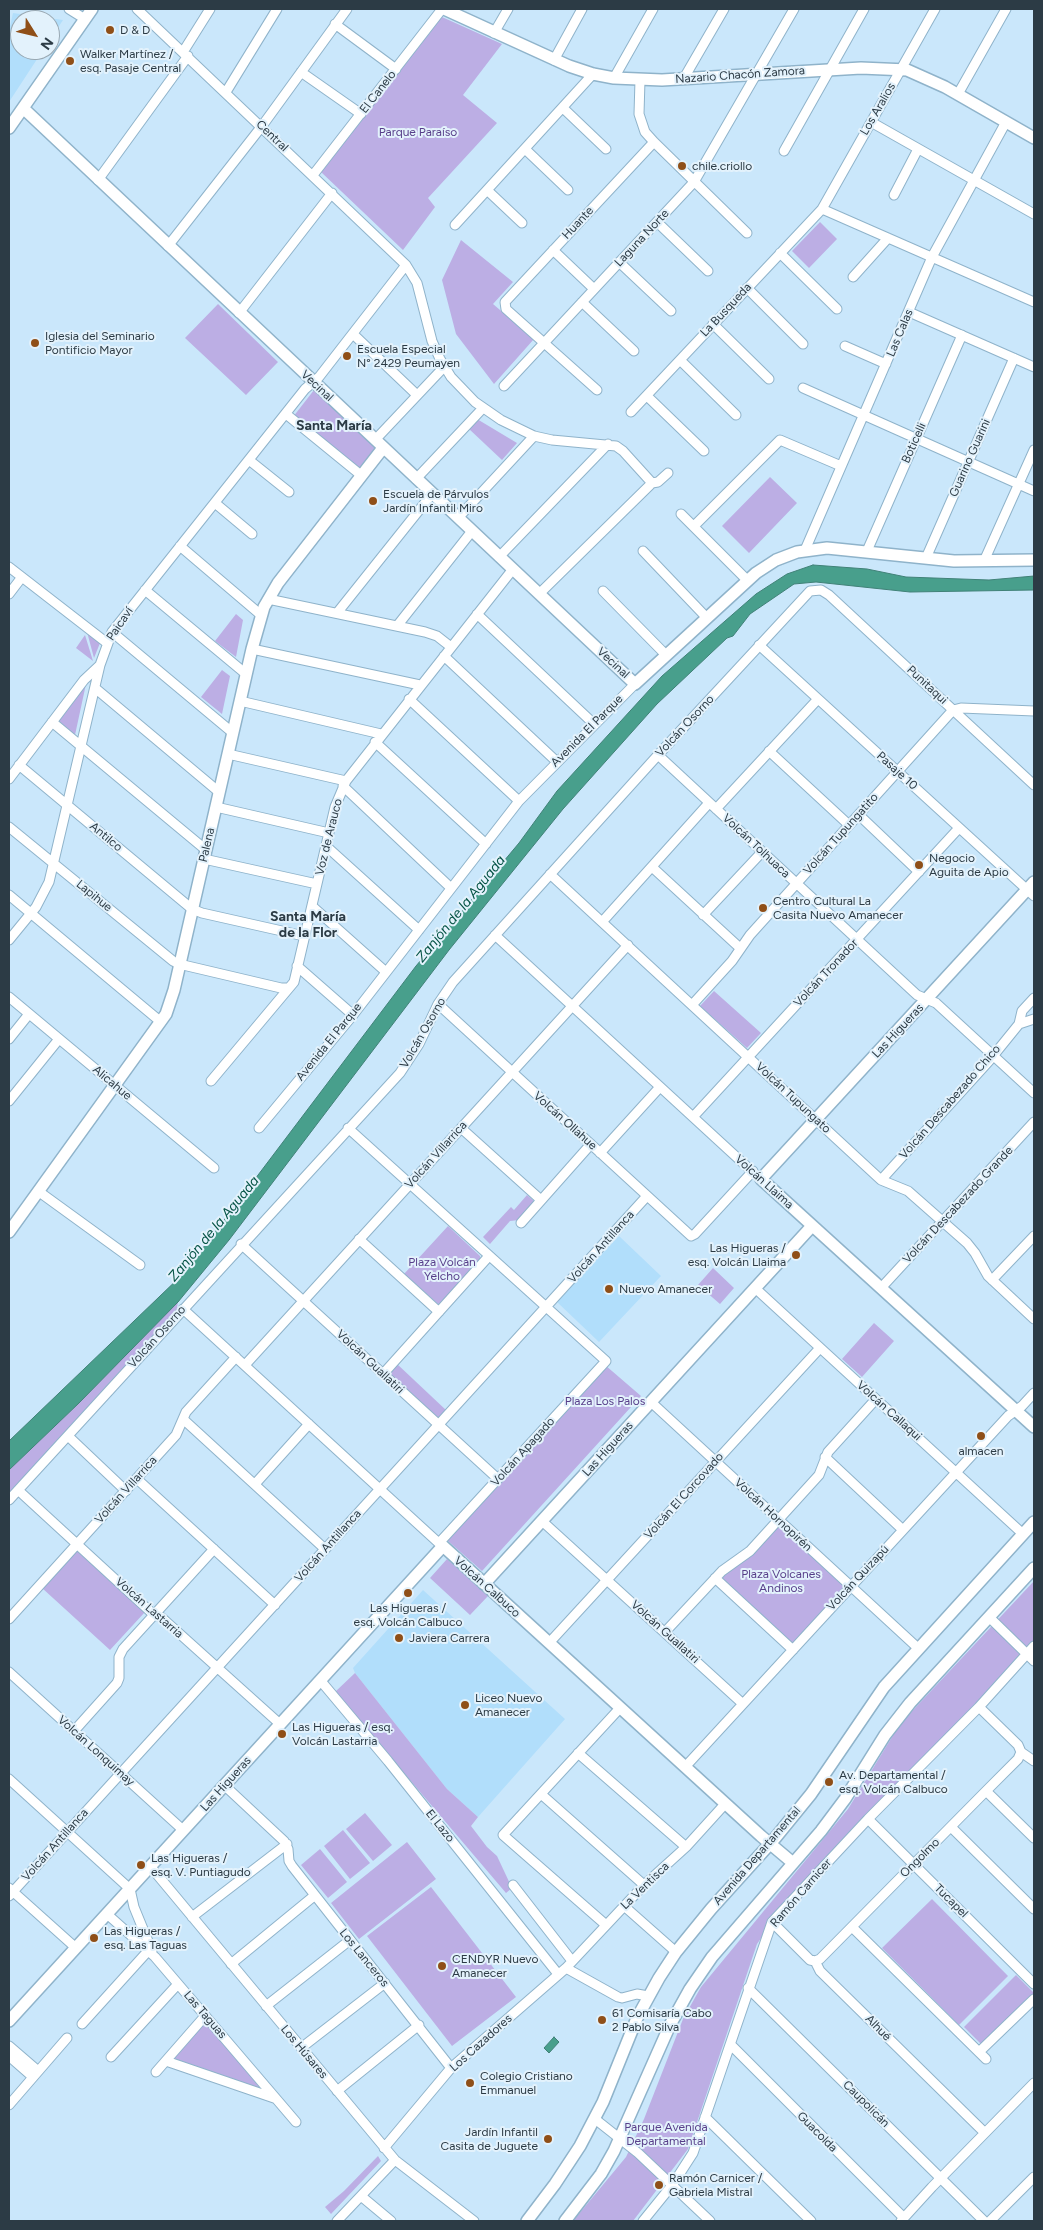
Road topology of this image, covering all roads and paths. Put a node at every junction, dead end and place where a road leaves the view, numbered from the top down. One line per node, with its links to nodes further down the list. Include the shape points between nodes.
1 (69, 9): 16 (street)
2 (92, 9): 16 (street)
3 (137, 9): 19 (street, Central)
4 (210, 9): 19 (street)
5 (277, 9): 30 (street)
6 (347, 9): 17 (street)
7 (443, 9): 18 (street, Nazario Chacón Zamora); 21 (street, El Canelo)
8 (508, 9): 18 (street)
9 (582, 9): 20 (street)
10 (653, 9): 27 (street)
11 (724, 9): 28 (street)
12 (794, 9): 26 (street, Laguna Norte)
13 (864, 9): 22 (street)
14 (935, 9): 23 (street, Los Aralios)
15 (1006, 9): 31 (street)
16 (85, 19): 32 (street)
17 (336, 24): 21 (street); 24 (street)
18 (494, 33): 20 (street, Nazario Chacón Zamora)
19 (185, 54): 30 (street, Central); 46 (street)
20 (554, 60): 25 (street, Nazario Chacón Zamora)
21 (396, 69): 34 (street, El Canelo)
22 (830, 69): 23 (street, Nazario Chacón Zamora); 26 (street, Nazario Chacón Zamora); 44 (street)
23 (901, 69): 31 (street, Nazario Chacón Zamora, via 922,75); 35 (street, Los Aralios)
24 (300, 72): 34 (street); 37 (street)
25 (593, 74): 27 (street, Nazario Chacón Zamora); 33 (street)
26 (758, 74): 28 (street, Nazario Chacón Zamora); 48 (street, Laguna Norte)
27 (614, 78): 29 (street, Nazario Chacón Zamora)
28 (684, 78): 29 (street, Nazario Chacón Zamora)
29 (640, 80): 40 (street, via 640,120)
30 (226, 92): 37 (street, Central)
31 (958, 94): 36 (street, Nazario Chacón Zamora)
32 (23, 108): 38 (street); 46 (street, Vecinal)
33 (563, 108): 41 (street); 42 (street)
34 (360, 114): 45 (street, El Canelo)
35 (871, 122): 43 (street); 53 (street, Los Aralios)
36 (1006, 122): 39 (street, Nazario Chacón Zamora); 47 (street, Las Calas)
37 (262, 126): 45 (street, Central); 60 (street)
38 (9, 128)
39 (1034, 138)
40 (654, 142): 48 (street); 61 (street, Huante)
41 (524, 149): 49 (street); 50 (street)
42 (606, 149)
43 (918, 149): 47 (street); 52 (street)
44 (784, 151)
45 (313, 175): 51 (street, Central)
46 (98, 180): 60 (street, Vecinal)
47 (974, 180): 54 (street); 63 (street, Las Calas)
48 (694, 182): 55 (street, Laguna Norte); 58 (street)
49 (487, 190): 56 (street); 57 (street)
50 (568, 190)
51 (332, 194): 65 (street, Central); 75 (street)
52 (894, 195)
53 (822, 209): 59 (street); 62 (street, La Busqueda)
54 (1034, 214)
55 (657, 222): 64 (street, Laguna Norte); 66 (street)
56 (522, 223)
57 (455, 225)
58 (747, 234)
59 (888, 238): 63 (street); 67 (street)
60 (168, 246): 75 (street, Vecinal)
61 (553, 250): 69 (street); 79 (street, Huante, via 504,305)
62 (780, 253): 68 (street, La Busqueda); 72 (street)
63 (932, 257): 71 (street); 74 (street, Las Calas)
64 (619, 262): 69 (street, Laguna Norte); 73 (street)
65 (406, 265): 77 (street, Paicaví); 86 (street, Central, via 417,283 432,340)
66 (708, 270)
67 (853, 277)
68 (747, 288): 76 (street, La Busqueda); 80 (street)
69 (594, 289): 70 (street, Laguna Norte)
70 (582, 302): 79 (street, Laguna Norte); 82 (street)
71 (1034, 302)
72 (837, 309)
73 (671, 311)
74 (909, 312): 78 (street); 85 (street, Las Calas)
75 (239, 313): 89 (street, Vecinal)
76 (713, 324): 84 (street, La Busqueda); 88 (street)
77 (353, 334): 89 (street, Paicaví); 93 (street)
78 (962, 335): 83 (street); 101 (street, Boticelli)
79 (544, 342): 90 (street, Laguna Norte); 92 (street)
80 (803, 344)
81 (845, 346): 85 (street)
82 (634, 351)
83 (1014, 358): 87 (street); 107 (street, Guarino Guarini)
84 (680, 360): 94 (street, La Busqueda); 98 (street)
85 (886, 364): 99 (street, Las Calas)
86 (444, 367): 93 (street); 95 (street, Central)
87 (1034, 367)
88 (770, 379)
89 (313, 382): 97 (street, Paicaví); 102 (street, Vecinal)
90 (504, 386)
91 (803, 388): 99 (street)
92 (597, 390)
93 (417, 395): 102 (street)
94 (646, 396): 96 (street, La Busqueda); 105 (street)
95 (483, 408): 100 (street, Central, via 510,426); 111 (street)
96 (631, 412)
97 (286, 414): 106 (street, Paicaví); 110 (street)
98 (736, 415)
99 (864, 415): 101 (street); 108 (street, Las Calas)
100 (534, 436): 103 (street, Central); 119 (street)
101 (916, 438): 107 (street); 126 (street, Boticelli)
102 (379, 444): 110 (street, Palena); 111 (street, Vecinal)
103 (608, 444): 112 (street, via 623,451); 127 (street)
104 (1034, 450): 113 (street)
105 (704, 451)
106 (249, 460): 115 (street); 117 (street, Paicaví)
107 (968, 462): 113 (street); 128 (street, Guarino Guarini)
108 (841, 466): 120 (street, via 780,440); 124 (street, Las Calas)
109 (668, 473): 112 (street)
110 (362, 476): 140 (street, Palena)
111 (416, 479): 116 (street, Vecinal)
112 (652, 483): 139 (street)
113 (1019, 484): 114 (street); 130 (street)
114 (1034, 491)
115 (289, 492)
116 (432, 494): 119 (street, Vecinal); 141 (street)
117 (215, 503): 122 (street); 123 (street, Paicaví)
118 (681, 514): 120 (street)
119 (458, 518): 121 (street, Vecinal)
120 (694, 526): 134 (street)
121 (472, 531): 127 (street, Vecinal); 145 (street)
122 (252, 534)
123 (180, 546): 136 (street, Paicaví); 143 (street)
124 (805, 550): 126 (street, Avenida El Parque); 134 (street, Avenida El Parque, via 776,560)
125 (643, 551): 144 (street)
126 (867, 551): 128 (street, Avenida El Parque)
127 (499, 557): 132 (street, Vecinal)
128 (926, 558): 130 (street, Avenida El Parque)
129 (1034, 560): 130 (street, Avenida El Parque)
130 (984, 561)
131 (9, 567): 133 (street)
132 (512, 569): 139 (street, Vecinal); 142 (street, Voz de Arauco)
133 (22, 577): 138 (street); 147 (street)
134 (746, 580): 144 (street, Avenida El Parque)
135 (817, 589): 148 (street, Volcán Osorno, via 807,593); 161 (street, Punitaqui, via 828,595)
136 (145, 590): 146 (street, Paicaví); 154 (street)
137 (603, 590): 151 (street)
138 (9, 594)
139 (539, 594): 155 (street, Vecinal)
140 (268, 598): 141 (street); 143 (street, Palena)
141 (337, 613): 145 (street)
142 (477, 614): 149 (street, Voz de Arauco); 164 (street)
143 (261, 615): 150 (street, Palena)
144 (706, 617): 151 (street, Avenida El Parque)
145 (397, 626): 149 (street, via 432,634)
146 (112, 632): 147 (street, Paicaví); 165 (street)
147 (107, 643): 153 (street, Paicaví)
148 (759, 645): 159 (street, Pasaje 10); 171 (street, Volcán Osorno)
149 (451, 647): 152 (street, Voz de Arauco)
150 (252, 649): 154 (street, Palena); 156 (street)
151 (665, 654): 155 (street, Avenida El Parque)
152 (444, 656): 156 (street, Voz de Arauco); 172 (street)
153 (100, 665): 157 (street, Paicaví); 163 (street, via 84,680)
154 (246, 674): 160 (street, Palena)
155 (635, 684): 164 (street, Avenida El Parque)
156 (420, 685): 158 (street, Voz de Arauco)
157 (95, 688): 168 (street, Paicaví); 178 (street)
158 (409, 699): 166 (street, Voz de Arauco); 179 (street)
159 (818, 699): 169 (street); 174 (street, Pasaje 10)
160 (240, 701): 165 (street, Palena); 166 (street)
161 (954, 710): 162 (street); 174 (street, Volcán Tupungatito); 177 (street, Punitaqui)
162 (1034, 711)
163 (52, 722): 168 (street); 173 (street)
164 (594, 724): 172 (street, Avenida El Parque)
165 (233, 733): 170 (street, Palena)
166 (381, 734): 167 (street, Voz de Arauco)
167 (375, 742): 176 (street, Voz de Arauco); 188 (street)
168 (81, 747): 180 (street, Paicaví); 191 (street)
169 (769, 751): 181 (street); 184 (street)
170 (228, 754): 176 (street); 178 (street, Palena)
171 (658, 755): 181 (street, Volcán Tolhuaca); 195 (street, Volcán Osorno)
172 (556, 762): 179 (street, Avenida El Parque)
173 (19, 765): 175 (street); 180 (street, Antilco)
174 (898, 772): 183 (street, Volcán Tupungatito); 186 (street, Pasaje 10)
175 (9, 779)
176 (345, 783): 187 (street, Voz de Arauco); 198 (street)
177 (1034, 785)
178 (219, 792): 182 (street, Palena)
179 (520, 800): 188 (street, Avenida El Parque)
180 (68, 806): 192 (street, Paicaví); 202 (street, Antilco)
181 (713, 806): 190 (street, Volcán Tolhuaca); 193 (street)
182 (216, 807): 187 (street); 191 (street, Palena)
183 (859, 815): 184 (street, Volcán Tupungatito); 194 (street)
184 (849, 825): 196 (street, Volcán Tupungatito)
185 (9, 827): 192 (street, Lapihue)
186 (960, 828): 194 (street, Volcán Tronador); 199 (street, Pasaje 10)
187 (329, 833): 189 (street, Voz de Arauco)
188 (486, 844): 198 (street, Avenida El Parque)
189 (326, 846): 197 (street, Voz de Arauco); 206 (street)
190 (762, 852): 196 (street, Volcán Tolhuaca); 204 (street)
191 (205, 854): 197 (street); 202 (street, Palena)
192 (54, 864): 203 (street, Paicaví, via 45,891); 213 (street, Lapihue)
193 (652, 867): 204 (street); 205 (street)
194 (920, 872): 209 (street, Volcán Tronador)
195 (550, 874): 205 (street, Volcán Tupungato); 207 (street, Volcán Osorno)
196 (796, 883): 209 (street, Volcán Tolhuaca); 212 (street, Volcán Tupungatito)
197 (317, 884): 201 (street, Voz de Arauco)
198 (452, 888): 206 (street, Avenida El Parque)
199 (1032, 889): 219 (street, Las Higueras)
200 (9, 895): 203 (street)
201 (312, 906): 208 (street, Voz de Arauco); 215 (street)
202 (192, 909): 208 (street); 213 (street, Palena)
203 (31, 914): 210 (street, Paicaví); 226 (street)
204 (704, 914): 212 (street)
205 (602, 922): 211 (street, Volcán Tupungato)
206 (419, 930): 215 (street, Avenida El Parque)
207 (495, 935): 220 (street, Volcán Osorno); 222 (street, Volcán Llaima)
208 (304, 936): 214 (street, Voz de Arauco)
209 (857, 939): 219 (street, Volcán Tolhuaca, via 917,995); 231 (street, Volcán Tronador)
210 (9, 940)
211 (628, 945): 221 (street, Volcán Tupungato); 222 (street, Volcán Villarrica)
212 (740, 948): 221 (street, Volcán Tupungatito)
213 (179, 964): 216 (street); 226 (street, Palena, via 170,1005)
214 (297, 966): 216 (street, Voz de Arauco, via 294,982); 224 (street)
215 (386, 972): 224 (street, Avenida El Parque)
216 (288, 988): 233 (street, Voz de Arauco)
217 (9, 998): 223 (street, Alicahue)
218 (1034, 998): 227 (street, Volcán Descabezado Chico, via 1022,1011)
219 (927, 999): 230 (street, Volcán Tolhuaca, via 936,1003); 239 (street, Las Higueras)
220 (438, 1004): 232 (street, Volcán Ollahue); 242 (street, Volcán Osorno, via 400,1073)
221 (692, 1005): 231 (street, Volcán Tupungato)
222 (572, 1006): 232 (street, Volcán Villarrica); 235 (street, Volcán Llaima)
223 (29, 1014): 228 (street); 229 (street, Alicahue)
224 (353, 1014): 241 (street, Avenida El Parque)
225 (1034, 1019): 227 (street)
226 (161, 1022): 234 (street, Palena)
227 (1019, 1024): 230 (street, Volcán Descabezado Chico)
228 (9, 1039)
229 (59, 1039): 234 (street, Alicahue); 237 (street)
230 (993, 1055): 236 (street, Volcán Tolhuaca); 248 (street, Volcán Descabezado Chico)
231 (749, 1057): 238 (street, Volcán Tronador); 239 (street, Volcán Tupungato)
232 (512, 1072): 243 (street, Volcán Villarrica); 244 (street, Volcán Ollahue)
233 (212, 1081)
234 (115, 1086): 246 (street, Alicahue); 250 (street, Palena)
235 (660, 1087): 238 (street, Volcán Llaima); 245 (street)
236 (1034, 1093)
237 (9, 1101)
238 (693, 1117): 247 (street, Volcán Llaima)
239 (816, 1119): 247 (street, Las Higueras); 248 (street, Volcán Tupungato)
240 (1034, 1122): 253 (street, Volcán Descabezado Grande)
241 (259, 1128)
242 (348, 1128): 249 (street); 259 (street, Volcán Osorno)
243 (461, 1128): 249 (street, Volcán Villarrica); 252 (street)
244 (591, 1144): 245 (street, Volcán Ollahue); 252 (street)
245 (600, 1153): 251 (street, Volcán Ollahue)
246 (214, 1168)
247 (757, 1175): 251 (street, Volcán Ollahue, via 692,1236); 255 (street, Volcán Llaima)
248 (881, 1180): 253 (street, Volcán Tupungato, via 908,1191)
249 (410, 1184): 258 (street, Volcán Villarrica); 260 (street)
250 (38, 1191): 256 (street, Palena); 261 (street)
251 (647, 1196): 266 (street, Volcán Antillanca)
252 (541, 1200): 254 (street)
253 (943, 1222): 262 (street, Volcán Tupungato, via 971,1248); 264 (street, Volcán Descabezado Grande)
254 (521, 1223)
255 (812, 1226): 263 (street, Las Higueras); 264 (street, Volcán Llaima)
256 (9, 1232)
257 (1034, 1236): 262 (street)
258 (360, 1239): 265 (street, Volcán Villarrica); 268 (street)
259 (242, 1244): 265 (street, Volcán Guallatiri); 267 (street, Volcán Osorno)
260 (489, 1256): 266 (street); 268 (street)
261 (140, 1265)
262 (992, 1280): 269 (street, Volcán Tupungato)
263 (755, 1288): 270 (street, Volcán Callaqui); 276 (street, Las Higueras)
264 (881, 1288): 277 (street, Volcán Llaima)
265 (303, 1301): 272 (street, Volcán Villarrica); 273 (street, Volcán Guallatiri)
266 (546, 1306): 280 (street, Volcán Antillanca); 287 (street, Volcán Apagado, via 606,1361)
267 (183, 1309): 271 (street, Volcán Calbuco); 282 (street, Volcán Osorno)
268 (439, 1312): 273 (street)
269 (1034, 1319)
270 (820, 1348): 275 (street, Volcán Callaqui); 284 (street, Volcán El Corcovado)
271 (236, 1357): 272 (street, Volcán Calbuco); 278 (street, Volcán Villarrica)
272 (245, 1365): 279 (street, Volcán Calbuco)
273 (383, 1374): 280 (street, Volcán Guallatiri)
274 (1034, 1393): 277 (street, Volcán Quizapú)
275 (876, 1399): 283 (street); 285 (street, Volcán Callaqui)
276 (650, 1402): 284 (street, Volcán Hornopirén); 294 (street, Las Higueras)
277 (1016, 1410): 281 (street, Volcán Llaima); 285 (street, Volcán Quizapú)
278 (183, 1419): 286 (street, Volcán Villarrica, via 178,1433); 288 (street)
279 (309, 1424): 288 (street); 289 (street, Volcán Calbuco)
280 (438, 1425): 287 (street, Volcán Guallatiri); 289 (street, Volcán Antillanca)
281 (1034, 1427)
282 (68, 1436): 290 (street, Volcán Osorno); 291 (street)
283 (825, 1457): 293 (street, via 819,1475); 296 (street)
284 (715, 1462): 293 (street, Volcán Hornopirén); 304 (street, Volcán El Corcovado)
285 (956, 1472): 296 (street, Volcán Quizapú); 297 (street, Volcán Callaqui)
286 (137, 1479): 291 (street, Volcán Villarrica); 300 (street)
287 (498, 1479): 299 (street, Volcán Apagado)
288 (255, 1484): 301 (street)
289 (380, 1489): 299 (street, Volcán Calbuco); 301 (street, Volcán Antillanca)
290 (18, 1490): 292 (street, Volcán Osorno); 298 (street, Volcán Lastarria)
291 (126, 1490): 298 (street, Volcán Villarrica)
292 (9, 1500)
293 (778, 1520): 303 (street, via 750,1551); 306 (street, Volcán Hornopirén)
294 (542, 1521): 304 (street, Volcán Guallatiri); 305 (street, Las Higueras)
295 (1034, 1522): 297 (street, Avenida Departamental)
296 (903, 1530): 306 (street, Volcán Quizapú)
297 (1023, 1534): 314 (street, Avenida Departamental)
298 (77, 1544): 308 (street, Volcán Lastarria); 310 (street, Volcán Villarrica)
299 (441, 1545): 305 (street, Volcán Calbuco); 319 (street, Las Higueras)
300 (214, 1549): 307 (street); 308 (street)
301 (325, 1549): 307 (street, Volcán Antillanca)
302 (1034, 1568): 309 (street)
303 (715, 1578): 311 (street); 315 (street)
304 (607, 1580): 311 (street, Volcán Guallatiri); 312 (street, Volcán El Corcovado)
305 (484, 1584): 312 (street, Volcán Calbuco)
306 (851, 1587): 314 (street, Volcán Hornopirén); 315 (street, Volcán Quizapú)
307 (274, 1604): 317 (street, Volcán Antillanca)
308 (153, 1614): 317 (street, Volcán Lastarria, via 161,1617); 324 (street, via 121,1651 117,1684)
309 (989, 1617): 316 (street); 343 (street, via 899,1717 833,1816)
310 (9, 1619)
311 (664, 1632): 320 (street, Volcán Guallatiri)
312 (549, 1643): 322 (street, Volcán Calbuco)
313 (1034, 1646): 316 (street, Ramón Carnicer)
314 (919, 1649): 341 (street, Avenida Departamental, via 884,1688 811,1794)
315 (793, 1650): 320 (street, Volcán Quizapú)
316 (1031, 1657): 321 (street, Ramón Carnicer)
317 (217, 1668): 323 (street, Volcán Lastarria); 329 (street, Volcán Antillanca)
318 (9, 1672): 324 (street, Volcán Lonquimay)
319 (320, 1680): 323 (street, Las Higueras); 364 (street, El Lazo)
320 (743, 1704): 328 (street, Volcán Quizapú)
321 (979, 1707): 325 (street, via 1018,1745); 335 (street, Ramón Carnicer)
322 (620, 1708): 326 (street); 328 (street, Volcán Calbuco)
323 (280, 1724): 331 (street, Las Higueras)
324 (74, 1731): 329 (street, Volcán Lonquimay)
325 (1021, 1752): 327 (street); 332 (street, Ongolmo)
326 (578, 1753): 333 (street); 342 (street)
327 (1034, 1761)
328 (685, 1767): 334 (street, Volcán Calbuco)
329 (121, 1773): 337 (street, Volcán Lonquimay); 338 (street, Volcán Antillanca)
330 (9, 1779): 338 (street)
331 (224, 1785): 337 (street, Las Higueras); 340 (street)
332 (986, 1791): 336 (street, Ongolmo); 339 (street)
333 (540, 1794): 347 (street); 356 (street, via 503,1835)
334 (725, 1804): 341 (street, Volcán Calbuco); 342 (street, La Ventisca)
335 (868, 1819): 344 (street, Tucapel); 355 (street, Ramón Carnicer)
336 (951, 1827): 344 (street, Ongolmo); 352 (street)
337 (183, 1830): 345 (street, Las Higueras)
338 (67, 1832): 348 (street); 349 (street, Volcán Antillanca)
339 (1034, 1838)
340 (286, 1844): 350 (street, Los Lanceros, via 289,1861); 354 (street)
341 (770, 1844): 343 (street, Volcán Calbuco); 360 (street, Avenida Departamental)
342 (686, 1847): 347 (street, La Ventisca)
343 (793, 1863): 394 (street, via 727,1938 690,1989 659,2046)
344 (914, 1864): 357 (street, Ongolmo); 367 (street, Tucapel)
345 (150, 1866): 348 (street, Las Higueras); 354 (street, Los Húsares)
346 (513, 1885): 364 (street)
347 (644, 1885): 351 (street, La Ventisca)
348 (130, 1889): 353 (street, Las Higueras); 361 (street)
349 (10, 1892): 359 (street)
350 (314, 1896): 358 (street, Los Lanceros); 363 (street)
351 (624, 1906): 356 (street, La Ventisca); 360 (street)
352 (1034, 1910)
353 (107, 1914): 359 (street, Las Higueras); 361 (street, Las Taguas)
354 (192, 1917): 363 (street, Los Húsares)
355 (772, 1922): 362 (street, Alhué, via 810,1960); 368 (street, Ramón Carnicer)
356 (606, 1925): 364 (street, La Ventisca)
357 (852, 1926): 362 (street, Ongolmo); 370 (street, via 982,2055)
358 (350, 1940): 365 (street, Los Lanceros); 371 (street)
359 (76, 1948): 373 (street, Las Higueras)
360 (676, 1952): 369 (street, Avenida Departamental)
361 (152, 1954): 366 (street, Las Taguas); 374 (street)
362 (815, 1961): 393 (street, Alhué, via 818,1969)
363 (231, 1964): 371 (street, Los Húsares)
364 (565, 1968): 369 (street, El Lazo, via 618,1997); 383 (street, Los Cazadores)
365 (385, 1983): 375 (street, Los Lanceros); 379 (street)
366 (178, 1984): 372 (street, Las Taguas); 381 (street)
367 (1034, 1984)
368 (748, 1988): 377 (street, Ramón Carnicer); 398 (street, Caupolicán)
369 (648, 1996): 391 (street, Avenida Departamental)
370 (1034, 1999)
371 (266, 2006): 379 (street, Los Húsares)
372 (205, 2016): 382 (street); 388 (street, Las Taguas)
373 (9, 2022)
374 (82, 2024)
375 (418, 2025): 383 (street, Los Lanceros); 387 (street)
376 (66, 2038): 385 (street)
377 (731, 2045): 390 (street, Ramón Carnicer); 401 (street, Guacolda)
378 (9, 2046): 385 (street)
379 (302, 2048): 387 (street, Los Húsares)
380 (9, 2056): 385 (street)
381 (110, 2057)
382 (166, 2060): 384 (street); 388 (street)
383 (451, 2068): 395 (street, Los Cazadores)
384 (156, 2072)
385 (36, 2074): 389 (street)
386 (1034, 2083): 393 (street)
387 (337, 2091): 395 (street, Los Húsares)
388 (276, 2098): 392 (street, Las Taguas)
389 (9, 2105)
390 (706, 2117): 399 (street, Ramón Carnicer, via 693,2154); 409 (street)
391 (595, 2119): 394 (street); 405 (street, Avenida Departamental, via 570,2163)
392 (296, 2122)
393 (985, 2133): 398 (street)
394 (620, 2137): 399 (street); 406 (street, via 601,2174)
395 (384, 2148): 396 (street, Los Húsares)
396 (395, 2160): 400 (street); 404 (street, Los Húsares)
397 (1034, 2176): 411 (street)
398 (941, 2178): 401 (street); 410 (street, Caupolicán)
399 (673, 2184): 407 (street, Ramón Carnicer); 408 (street)
400 (361, 2196): 402 (street); 403 (street)
401 (902, 2220)
402 (337, 2221)
403 (391, 2221)
404 (474, 2221)
405 (527, 2221)
406 (565, 2221)
407 (644, 2221)
408 (710, 2221)
409 (811, 2221)
410 (984, 2221)
411 (990, 2221)

